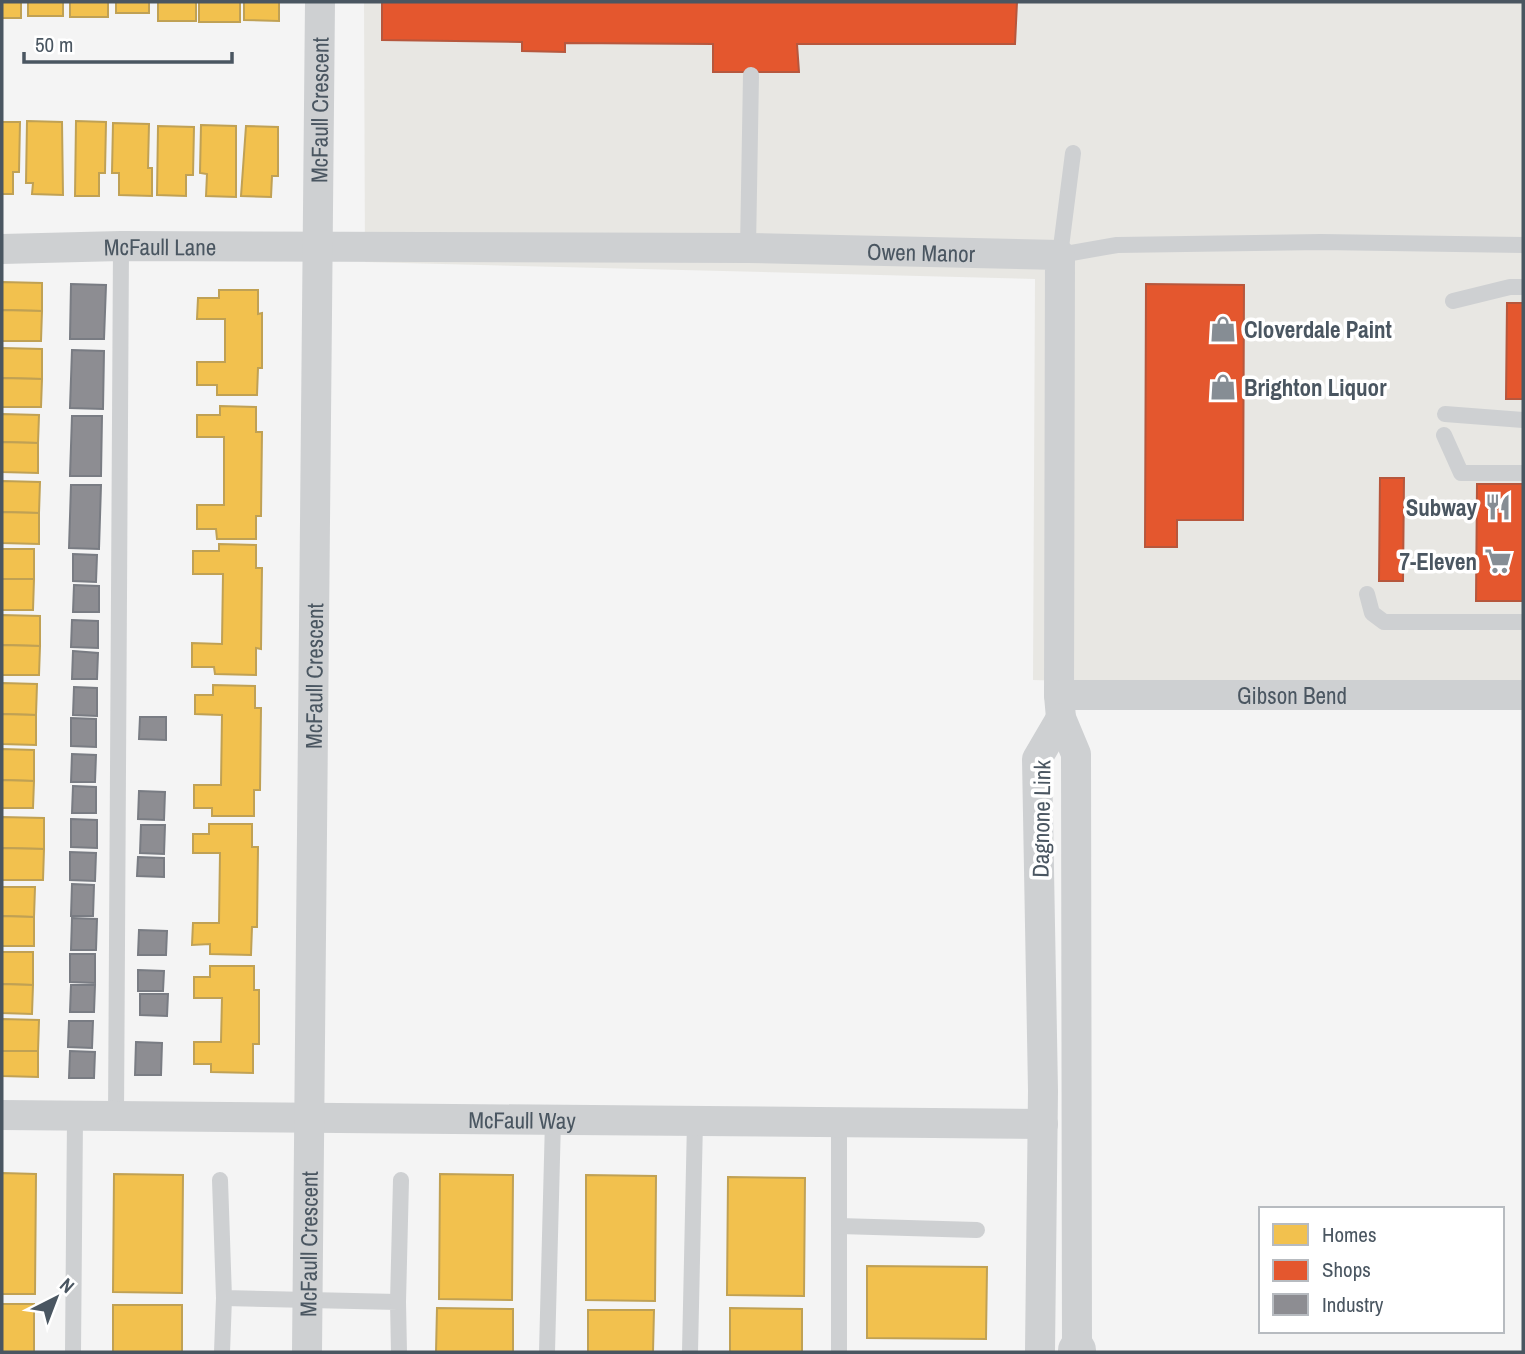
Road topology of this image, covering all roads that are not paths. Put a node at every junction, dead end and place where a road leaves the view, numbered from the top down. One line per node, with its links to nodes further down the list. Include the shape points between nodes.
1 (320, 2): 6 (street, McFaull Crescent)
2 (751, 75): 7 (lane)
3 (1073, 152): 9 (lane)
4 (1523, 245): 9 (lane, via 1117,245)
5 (121, 246): 6 (street, McFaull Lane); 8 (street, McFaull Lane); 22 (lane)
6 (317, 248): 7 (street, Owen Manor); 23 (street, McFaull Crescent)
7 (748, 248): 9 (street, Owen Manor)
8 (2, 249)
9 (1060, 255): 19 (street)
10 (1523, 287): 11 (lane)
11 (1453, 301)
12 (1445, 414): 13 (lane)
13 (1523, 420)
14 (1444, 435): 15 (lane, via 1461,473)
15 (1523, 473)
16 (1367, 594): 17 (lane, via 1372,613 1384,622)
17 (1523, 622)
18 (1523, 695): 19 (street, Gibson Bend)
19 (1060, 706): 27 (street, Dagnone Link, via 1037,759); 42 (street, Dagnone Link, via 1076,754)
20 (2, 1115): 21 (street, McFaull Way)
21 (75, 1118): 22 (street, McFaull Way); 35 (lane)
22 (116, 1118): 23 (street, McFaull Way)
23 (310, 1119): 24 (street, McFaull Way); 33 (street, McFaull Crescent)
24 (553, 1121): 25 (street, McFaull Way); 39 (lane)
25 (695, 1121): 26 (street, McFaull Way); 40 (lane)
26 (839, 1122): 27 (street, McFaull Way); 30 (lane)
27 (1043, 1124): 42 (street, Dagnone Link)
28 (220, 1180): 32 (lane)
29 (401, 1180): 34 (lane)
30 (839, 1226): 31 (lane); 41 (lane)
31 (978, 1230)
32 (224, 1298): 33 (lane); 36 (lane)
33 (307, 1301): 34 (lane); 37 (street, McFaull Crescent)
34 (398, 1302): 38 (lane)
35 (73, 1352)
36 (222, 1352)
37 (307, 1352)
38 (399, 1352)
39 (547, 1352)
40 (691, 1352)
41 (839, 1352)
42 (1068, 1352)

